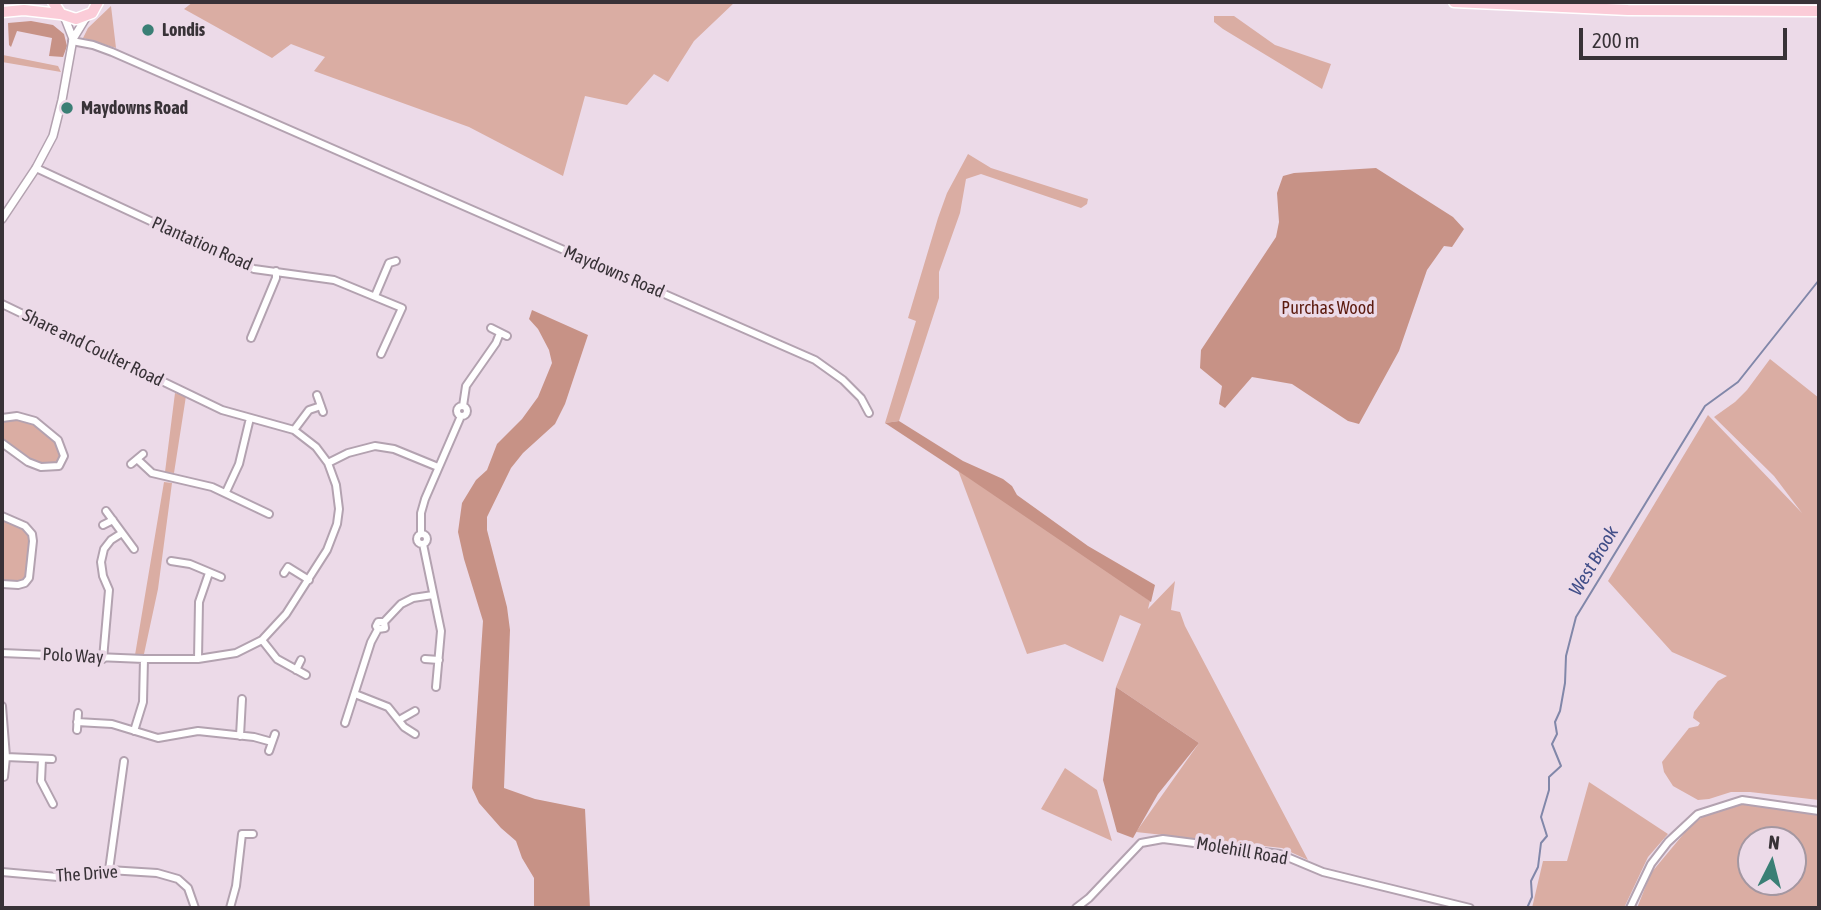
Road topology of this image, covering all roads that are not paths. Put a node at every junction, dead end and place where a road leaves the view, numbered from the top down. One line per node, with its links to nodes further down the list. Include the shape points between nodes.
1 (53, 2): 7 (main road)
2 (107, 2): 4 (main road)
3 (1454, 2): 5 (main road, via 1629,10)
4 (93, 9): 7 (main road, via 76,19); 8 (street)
5 (1819, 11)
6 (2, 12): 7 (main road)
7 (62, 15): 8 (street)
8 (72, 40): 9 (street, via 57,120); 19 (street, Maydowns Road, via 112,52 815,360 843,380)
9 (36, 168): 10 (street); 12 (street, Plantation Road, via 254,269)
10 (2, 219)
11 (396, 261): 13 (street, via 389,263)
12 (276, 271): 13 (street, Plantation Road, via 334,280); 16 (street)
13 (375, 296): 17 (street, Plantation Road, via 402,308)
14 (2, 304): 21 (street, Share and Coulter Road, via 222,410)
15 (491, 328): 28 (street, via 503,334 467,386 463,406 457,410 461,416)
16 (251, 338)
17 (381, 354)
18 (317, 395): 22 (street, via 322,409 309,410)
19 (869, 413)
20 (2, 418): 24 (street, via 35,421 58,440 64,456 59,466 41,467)
21 (250, 418): 22 (street, Share and Coulter Road); 31 (street, via 239,464)
22 (294, 430): 27 (street)
23 (398, 440): 25 (street)
24 (2, 443)
25 (394, 449): 27 (street, via 365,447); 28 (street)
26 (137, 459): 30 (street, via 152,474)
27 (328, 463): 45 (street, via 339,498 337,524)
28 (438, 467): 47 (street, via 421,513 417,540 423,544)
29 (185, 471): 30 (street)
30 (184, 480): 31 (street)
31 (226, 492): 33 (street)
32 (106, 510): 35 (street)
33 (269, 514)
34 (2, 516): 46 (street, via 25,526 33,541 29,578 18,585)
35 (113, 520): 36 (street); 37 (street)
36 (103, 526)
37 (122, 533): 38 (street); 50 (street, via 104,549 101,562 109,590)
38 (134, 549)
39 (182, 553): 41 (street)
40 (171, 561): 41 (street)
41 (180, 562): 42 (street)
42 (209, 572): 44 (street); 52 (street, via 199,602)
43 (284, 573): 45 (street, via 288,567)
44 (220, 577)
45 (309, 580): 48 (street, via 280,623)
46 (2, 584)
47 (433, 595): 55 (street, via 441,631); 59 (street, via 408,600 384,622 385,628 378,629)
48 (262, 640): 52 (street, Polo Way, via 236,653); 56 (street, via 277,659)
49 (2, 653): 50 (street, Polo Way)
50 (103, 659): 51 (street, Polo Way)
51 (144, 659): 52 (street, Polo Way); 70 (street, via 143,702)
52 (198, 659)
53 (425, 659): 55 (street)
54 (301, 660): 56 (street)
55 (439, 660): 58 (street)
56 (296, 670): 57 (street)
57 (306, 676)
58 (436, 687)
59 (355, 694): 66 (street, via 388,706); 68 (street)
60 (242, 699): 62 (street)
61 (2, 706): 76 (street)
62 (242, 710): 63 (street); 73 (street)
63 (250, 710)
64 (415, 712): 66 (street)
65 (78, 713): 67 (street)
66 (399, 720): 72 (street)
67 (77, 722): 69 (street); 70 (street)
68 (345, 723)
69 (77, 730)
70 (134, 731): 73 (street, via 158,738 198,731)
71 (275, 734): 74 (street)
72 (415, 734)
73 (240, 736): 74 (street)
74 (272, 742): 75 (street)
75 (269, 751)
76 (6, 757): 77 (street); 80 (street)
77 (43, 759): 78 (street); 81 (street, via 41,781 51,801)
78 (52, 759)
79 (124, 761): 84 (street)
80 (4, 776)
81 (58, 793)
82 (1819, 810): 90 (street, via 1741,800 1699,814 1651,864)
83 (253, 834): 87 (street, via 242,834)
84 (109, 870): 85 (street, The Drive, via 69,878); 86 (street, The Drive, via 178,878 188,888)
85 (2, 872)
86 (195, 908)
87 (230, 908)
88 (1076, 908): 89 (street, Molehill Road, via 1140,844 1163,839 1280,854 1323,872)
89 (1470, 908)
90 (1630, 908)

